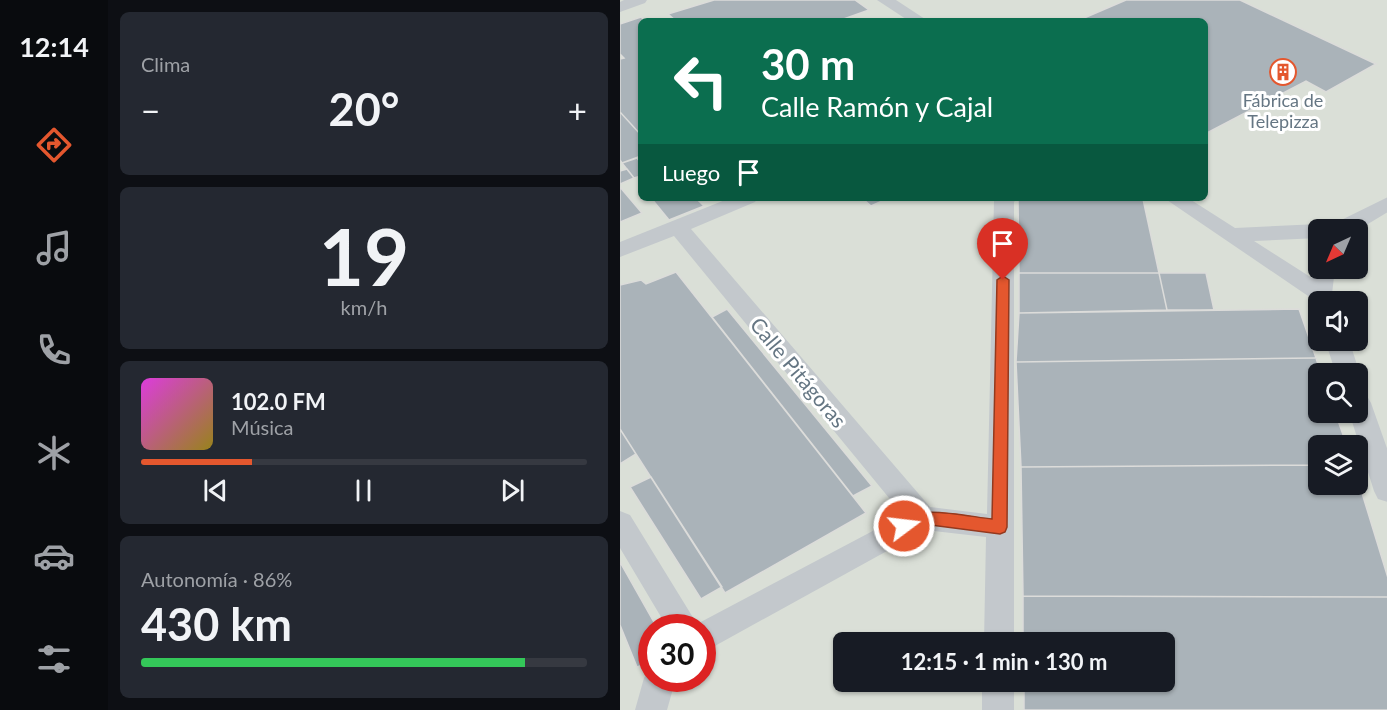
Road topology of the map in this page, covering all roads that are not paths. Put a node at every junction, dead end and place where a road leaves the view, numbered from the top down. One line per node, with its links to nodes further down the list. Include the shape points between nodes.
1 (639, 0): 3 (street)
2 (885, 0): 4 (street)
3 (620, 7)
4 (915, 18)
5 (740, 201): 10 (street)
6 (1004, 201): 19 (street)
7 (1179, 201): 12 (street)
8 (1388, 203): 9 (street)
9 (1360, 219)
10 (677, 226): 13 (street); 17 (street, Calle Pitágoras)
11 (1308, 231): 12 (street)
12 (1230, 235): 14 (street)
13 (620, 249)
14 (1313, 291)
15 (1365, 423): 16 (street)
16 (1388, 491)
17 (922, 518): 19 (street); 21 (street)
18 (620, 523): 20 (street)
19 (1000, 527): 22 (street)
20 (675, 614)
21 (716, 630)
22 (998, 632)
23 (656, 692): 25 (street)
24 (998, 692): 26 (street)
25 (651, 710)
26 (998, 710)

